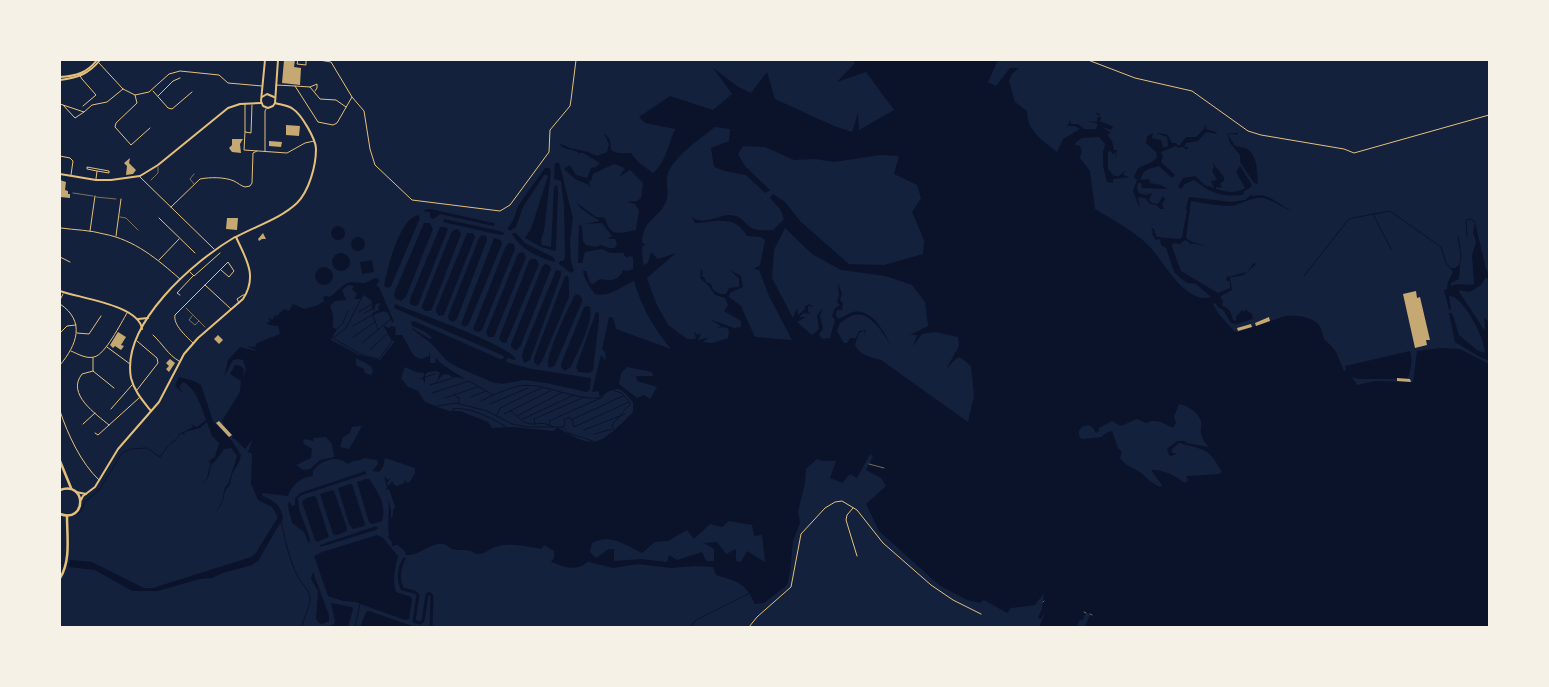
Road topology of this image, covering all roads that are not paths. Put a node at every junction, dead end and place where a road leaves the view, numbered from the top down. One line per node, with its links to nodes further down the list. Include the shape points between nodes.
1 (265, 60): 13 (main road)
2 (278, 60): 12 (main road)
3 (298, 60): 4 (street, via 297,64 306,65)
4 (306, 60)
5 (319, 60): 23 (street, via 331,62)
6 (576, 60): 23 (street, via 570,106 550,130 549,152 510,205 500,211 412,200 375,165 364,111)
7 (1088, 60): 34 (street, via 1136,78 1192,91 1248,131 1354,153)
8 (98, 61): 9 (main road); 16 (street)
9 (80, 76): 11 (main road); 30 (street, via 96,95)
10 (180, 78): 21 (street)
11 (60, 79)
12 (276, 85): 14 (street); 24 (main road)
13 (262, 86): 17 (street, via 228,83 219,75 175,72); 22 (main road)
14 (295, 86): 15 (street); 31 (street, via 318,122 334,125)
15 (310, 87): 19 (street); 19 (street, via 317,84)
16 (123, 89): 20 (street); 33 (street, via 106,102 92,105)
17 (152, 90): 20 (street); 21 (street)
18 (192, 92): 21 (street, via 172,109)
19 (314, 92): 31 (street, via 320,99 336,100)
20 (135, 94): 35 (street, via 137,103 115,127 131,145)
21 (157, 96)
22 (262, 97): 24 (main road, via 269,94); 27 (main road)
23 (352, 97): 31 (street)
24 (275, 99): 28 (main road)
25 (245, 103): 26 (main road); 36 (street); 41 (main road, via 228,108)
26 (252, 103): 27 (main road); 36 (street, via 251,133)
27 (261, 103): 32 (main road)
28 (275, 103): 32 (main road); 37 (main road, via 298,112)
29 (61, 104): 33 (street); 33 (street, via 75,118)
30 (83, 106)
31 (346, 107)
32 (267, 108): 39 (street)
33 (84, 112)
34 (1489, 115)
35 (150, 128)
36 (244, 132): 38 (street, via 244,150)
37 (314, 141): 39 (street, via 287,153); 63 (main road, via 316,148 311,175 299,200 279,216)
38 (256, 151): 39 (street); 49 (street, via 253,153 250,186 213,178 200,179)
39 (265, 151)
40 (60, 156): 45 (street, via 73,161)
41 (158, 165): 46 (main road); 48 (lane, via 158,173)
42 (97, 171): 42 (street, via 109,172 87,167); 47 (street)
43 (60, 174): 45 (main road)
44 (194, 174): 49 (lane, via 190,179)
45 (70, 176): 47 (main road)
46 (140, 176): 47 (main road); 54 (street)
47 (96, 180)
48 (151, 180)
49 (195, 184): 54 (street)
50 (72, 193): 51 (lane)
51 (95, 196): 52 (lane); 60 (street)
52 (116, 199)
53 (121, 199): 56 (street)
54 (171, 207): 65 (street)
55 (60, 208): 58 (street)
56 (119, 217): 59 (lane, via 126,218); 62 (street)
57 (159, 218): 64 (street)
58 (61, 228): 60 (street); 61 (street)
59 (138, 230)
60 (90, 231): 62 (street)
61 (60, 234)
62 (116, 237): 69 (street, via 140,247)
63 (236, 237): 65 (main road); 80 (main road, via 251,275 246,295)
64 (180, 238): 66 (street); 69 (street)
65 (214, 250): 72 (main road)
66 (195, 252)
67 (220, 254): 73 (street)
68 (60, 257): 70 (street)
69 (158, 260): 74 (street)
70 (70, 262)
71 (221, 270): 71 (street, via 228,277 234,271 228,262); 75 (street)
72 (190, 272): 73 (street); 74 (main road)
73 (194, 276): 77 (street, via 177,293)
74 (180, 280): 83 (main road)
75 (205, 285): 80 (street); 91 (street, via 175,315 174,320)
76 (62, 292): 78 (street); 81 (main road)
77 (180, 295)
78 (60, 300)
79 (60, 304): 85 (street, via 71,314)
80 (231, 310): 91 (main road)
81 (127, 313): 84 (main road); 92 (street)
82 (101, 316): 88 (street, via 89,334)
83 (149, 317): 84 (main road, via 143,320); 86 (main road)
84 (136, 318): 86 (main road)
85 (76, 325): 87 (street); 88 (street)
86 (142, 329): 90 (main road)
87 (61, 331)
88 (76, 333): 93 (street)
89 (153, 335): 95 (street, via 171,356)
90 (136, 340): 97 (main road); 101 (street, via 157,358 158,363)
91 (193, 343): 95 (main road)
92 (106, 347): 94 (street); 97 (street)
93 (71, 351): 94 (street); 96 (street)
94 (94, 358): 98 (street)
95 (180, 361): 104 (main road, via 159,402)
96 (60, 365)
97 (130, 365): 99 (main road)
98 (93, 371): 100 (street); 106 (street, via 82,374 77,382 82,400)
99 (133, 384): 101 (main road); 103 (street)
100 (114, 388)
101 (136, 391): 102 (main road)
102 (140, 397): 104 (main road); 108 (street)
103 (111, 409)
104 (151, 410): 111 (main road, via 118,449)
105 (60, 411): 111 (street, via 84,462)
106 (95, 412): 107 (street); 108 (street)
107 (84, 424)
108 (109, 425): 109 (street, via 98,435)
109 (95, 433)
110 (60, 461): 112 (main road)
111 (100, 481): 115 (main road)
112 (72, 489): 113 (main road); 114 (main road)
113 (60, 490)
114 (76, 492): 115 (main road); 116 (main road)
115 (86, 494): 116 (main road)
116 (81, 500): 119 (main road, via 79,509)
117 (854, 507): 120 (street, via 846,520); 122 (street, via 883,543 931,585); 123 (street, via 842,500 835,502 801,534 791,587)
118 (60, 514): 119 (main road)
119 (67, 516): 121 (main road, via 67,558)
120 (857, 556)
121 (60, 578)
122 (980, 614)
123 (749, 627)

